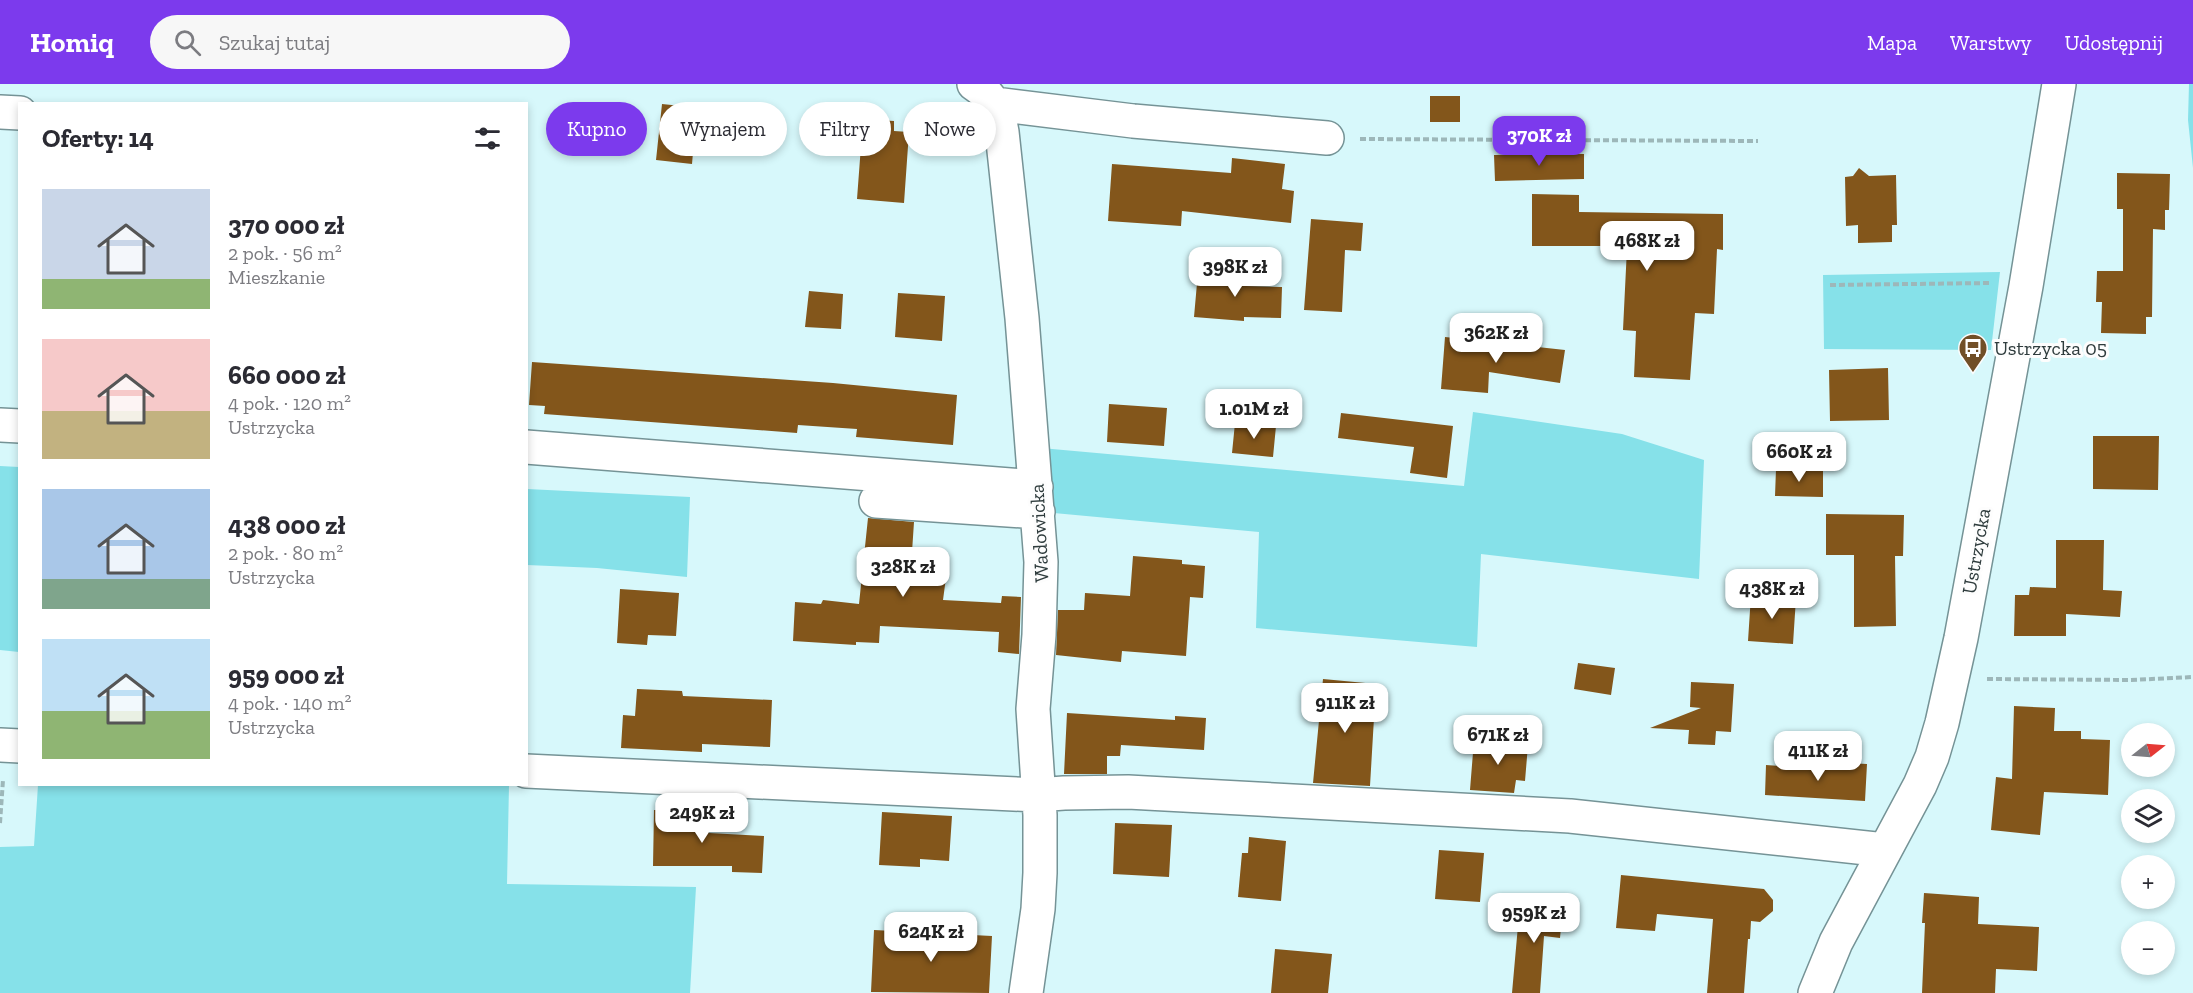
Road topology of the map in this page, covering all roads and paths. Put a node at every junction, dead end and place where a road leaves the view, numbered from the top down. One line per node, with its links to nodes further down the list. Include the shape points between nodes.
1 (2059, 84): 8 (street, Ustrzycka)
2 (985, 94): 5 (street, via 1133,121); 12 (street, Wadowicka, via 1002,132)
3 (0, 112): 4 (street)
4 (18, 113)
5 (1327, 138): 6 (path)
6 (1758, 141)
7 (1830, 285): 8 (path)
8 (2026, 286): 14 (street, Ustrzycka)
9 (0, 425): 10 (street)
10 (18, 426)
11 (528, 447): 12 (street)
12 (1037, 499): 13 (street); 18 (street, Wadowicka, via 1042,590 1033,709)
13 (876, 501)
14 (1953, 673): 15 (path, via 1992,680); 20 (street, Ustrzycka, via 1932,757)
15 (2193, 677)
16 (8, 754): 19 (path)
17 (528, 771): 18 (street)
18 (1037, 795): 20 (street, via 1128,792 1570,816); 21 (street, Wadowicka, via 1038,909)
19 (0, 823)
20 (1885, 850): 22 (street, Ustrzycka, via 1836,942)
21 (1026, 993)
22 (1815, 993)

